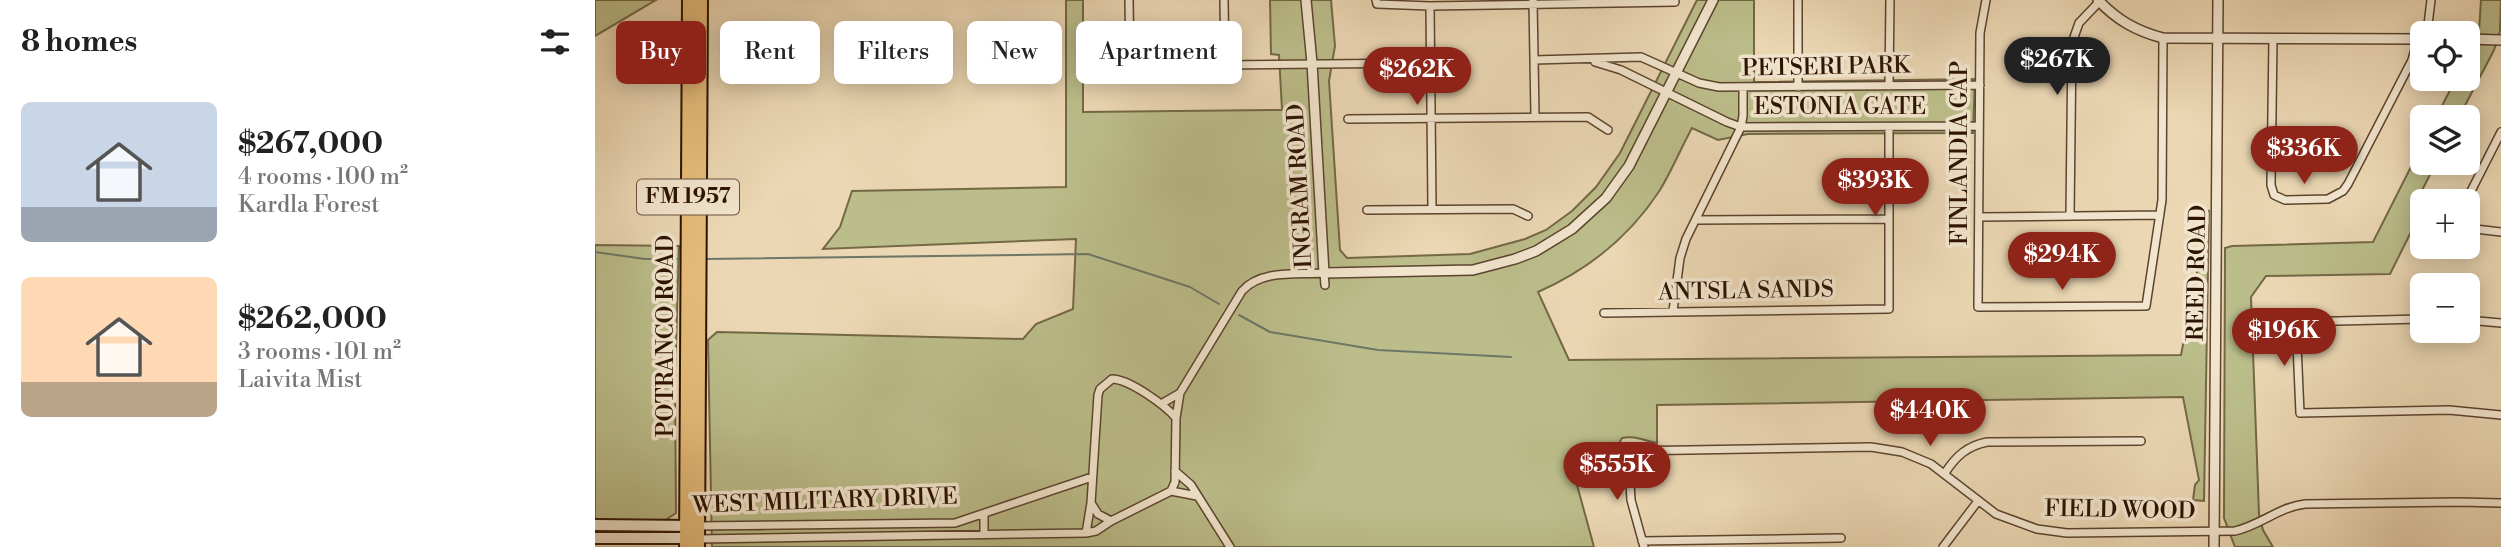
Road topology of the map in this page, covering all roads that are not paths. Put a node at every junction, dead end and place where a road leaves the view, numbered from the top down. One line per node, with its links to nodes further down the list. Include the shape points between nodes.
1 (689, 0): 84 (main road, POTRANCO ROAD / FM 1957)
2 (701, 0): 84 (main road, POTRANCO ROAD / FM 1957)
3 (1129, 0): 17 (street)
4 (1224, 0): 18 (street)
5 (1306, 0): 28 (street, INGRAM ROAD)
6 (1713, 0): 32 (street)
7 (1798, 0): 35 (street)
8 (1890, 0): 34 (street)
9 (1986, 0): 33 (street, FINLANDIA GAP, via 1980,33)
10 (2218, 0): 21 (street, REED ROAD)
11 (2431, 0): 19 (street)
12 (2099, 1): 20 (street, via 2127,25); 49 (street, via 2078,23 2072,43)
13 (1376, 2): 16 (street)
14 (1533, 2): 15 (street); 16 (street); 26 (street)
15 (1675, 2)
16 (1430, 6): 29 (street)
17 (1130, 21)
18 (1224, 21)
19 (2428, 21)
20 (2163, 38): 21 (street); 50 (street)
21 (2218, 38): 22 (street); 81 (street, REED ROAD)
22 (2273, 39): 23 (street); 30 (street, via 2271,185 2276,197 2285,200 2329,198 2343,191)
23 (2410, 39)
24 (2480, 39): 25 (street)
25 (2501, 40)
26 (1534, 60): 27 (street, ESTONIA GATE); 38 (street)
27 (1589, 60): 32 (street, ESTONIA GATE, via 1641,57); 37 (street, ESTONIA GATE)
28 (1312, 63): 29 (street); 31 (street); 57 (street, INGRAM ROAD)
29 (1430, 63): 40 (street)
30 (2410, 64)
31 (1242, 65)
32 (1677, 72): 36 (street, PETSERI PARK, via 1699,83); 37 (street)
33 (1980, 85): 34 (street, PETSERI PARK); 41 (street, FINLANDIA GAP)
34 (1889, 86): 35 (street, PETSERI PARK)
35 (1798, 87): 36 (street, PETSERI PARK)
36 (1743, 88): 42 (street)
37 (1666, 92): 42 (street, ESTONIA GATE); 57 (street, via 1629,166 1606,198 1545,246 1515,260 1472,270)
38 (1535, 116): 40 (street); 44 (street, via 1588,117)
39 (1348, 119): 40 (street)
40 (1431, 119): 47 (street)
41 (1979, 126): 43 (street, ESTONIA GATE); 52 (street, FINLANDIA GAP)
42 (1741, 127): 43 (street, ESTONIA GATE); 53 (street)
43 (1889, 127): 54 (street)
44 (1608, 130)
45 (2501, 132): 46 (street)
46 (2472, 189)
47 (1432, 208): 48 (street); 51 (street, via 1513,209)
48 (1367, 210)
49 (2070, 215): 50 (street); 52 (street)
50 (2160, 215): 52 (street, FINLANDIA GAP, via 2146,306 1978,307)
51 (1528, 216)
52 (1980, 216)
53 (1696, 219): 54 (street); 59 (street, via 1680,258)
54 (1889, 219): 59 (street, ANTSLA SANDS, via 1888,309)
55 (2480, 230): 56 (street)
56 (2501, 232)
57 (1324, 273): 58 (street, INGRAM ROAD); 64 (street, via 1267,276 1248,284)
58 (1325, 285)
59 (1673, 311): 60 (street, ANTSLA SANDS)
60 (1605, 313)
61 (2410, 319): 66 (street, via 2296,322 2299,412 2449,410)
62 (2480, 321): 63 (street)
63 (2501, 323)
64 (1180, 393): 65 (street); 67 (street)
65 (1161, 404): 67 (street); 71 (street, via 1119,379 1100,389)
66 (2501, 415)
67 (1176, 418): 69 (street)
68 (2141, 441): 70 (street, via 1987,442 1963,451)
69 (1175, 471): 72 (street); 73 (street)
70 (1945, 473): 74 (street, FIELD WOOD); 88 (street, FIELD WOOD, via 1917,457 1871,446 1628,451 1631,500)
71 (1092, 477): 75 (street); 77 (street, WEST MILITARY DRIVE)
72 (1171, 491): 73 (street); 78 (street)
73 (1197, 497): 89 (street)
74 (1978, 500): 81 (street, FIELD WOOD, via 2010,520 2052,531); 90 (street)
75 (1091, 503): 78 (street); 82 (street)
76 (2501, 503): 81 (street, FIELD WOOD, via 2293,505 2243,529)
77 (984, 514): 79 (street, WEST MILITARY DRIVE, via 955,523); 83 (street)
78 (1111, 521): 82 (street)
79 (892, 524): 84 (street, WEST MILITARY DRIVE); 86 (street)
80 (595, 525): 84 (main road, WEST MILITARY DRIVE)
81 (2214, 530): 91 (street, REED ROAD)
82 (1086, 533): 83 (street, WEST MILITARY DRIVE)
83 (984, 534): 86 (street, WEST MILITARY DRIVE)
84 (692, 537): 85 (main road, WEST MILITARY DRIVE); 86 (street, WEST MILITARY DRIVE)
85 (595, 538)
86 (892, 538)
87 (1841, 538): 88 (street)
88 (1643, 544)
89 (1230, 547)
90 (1943, 547)
91 (2214, 547)

